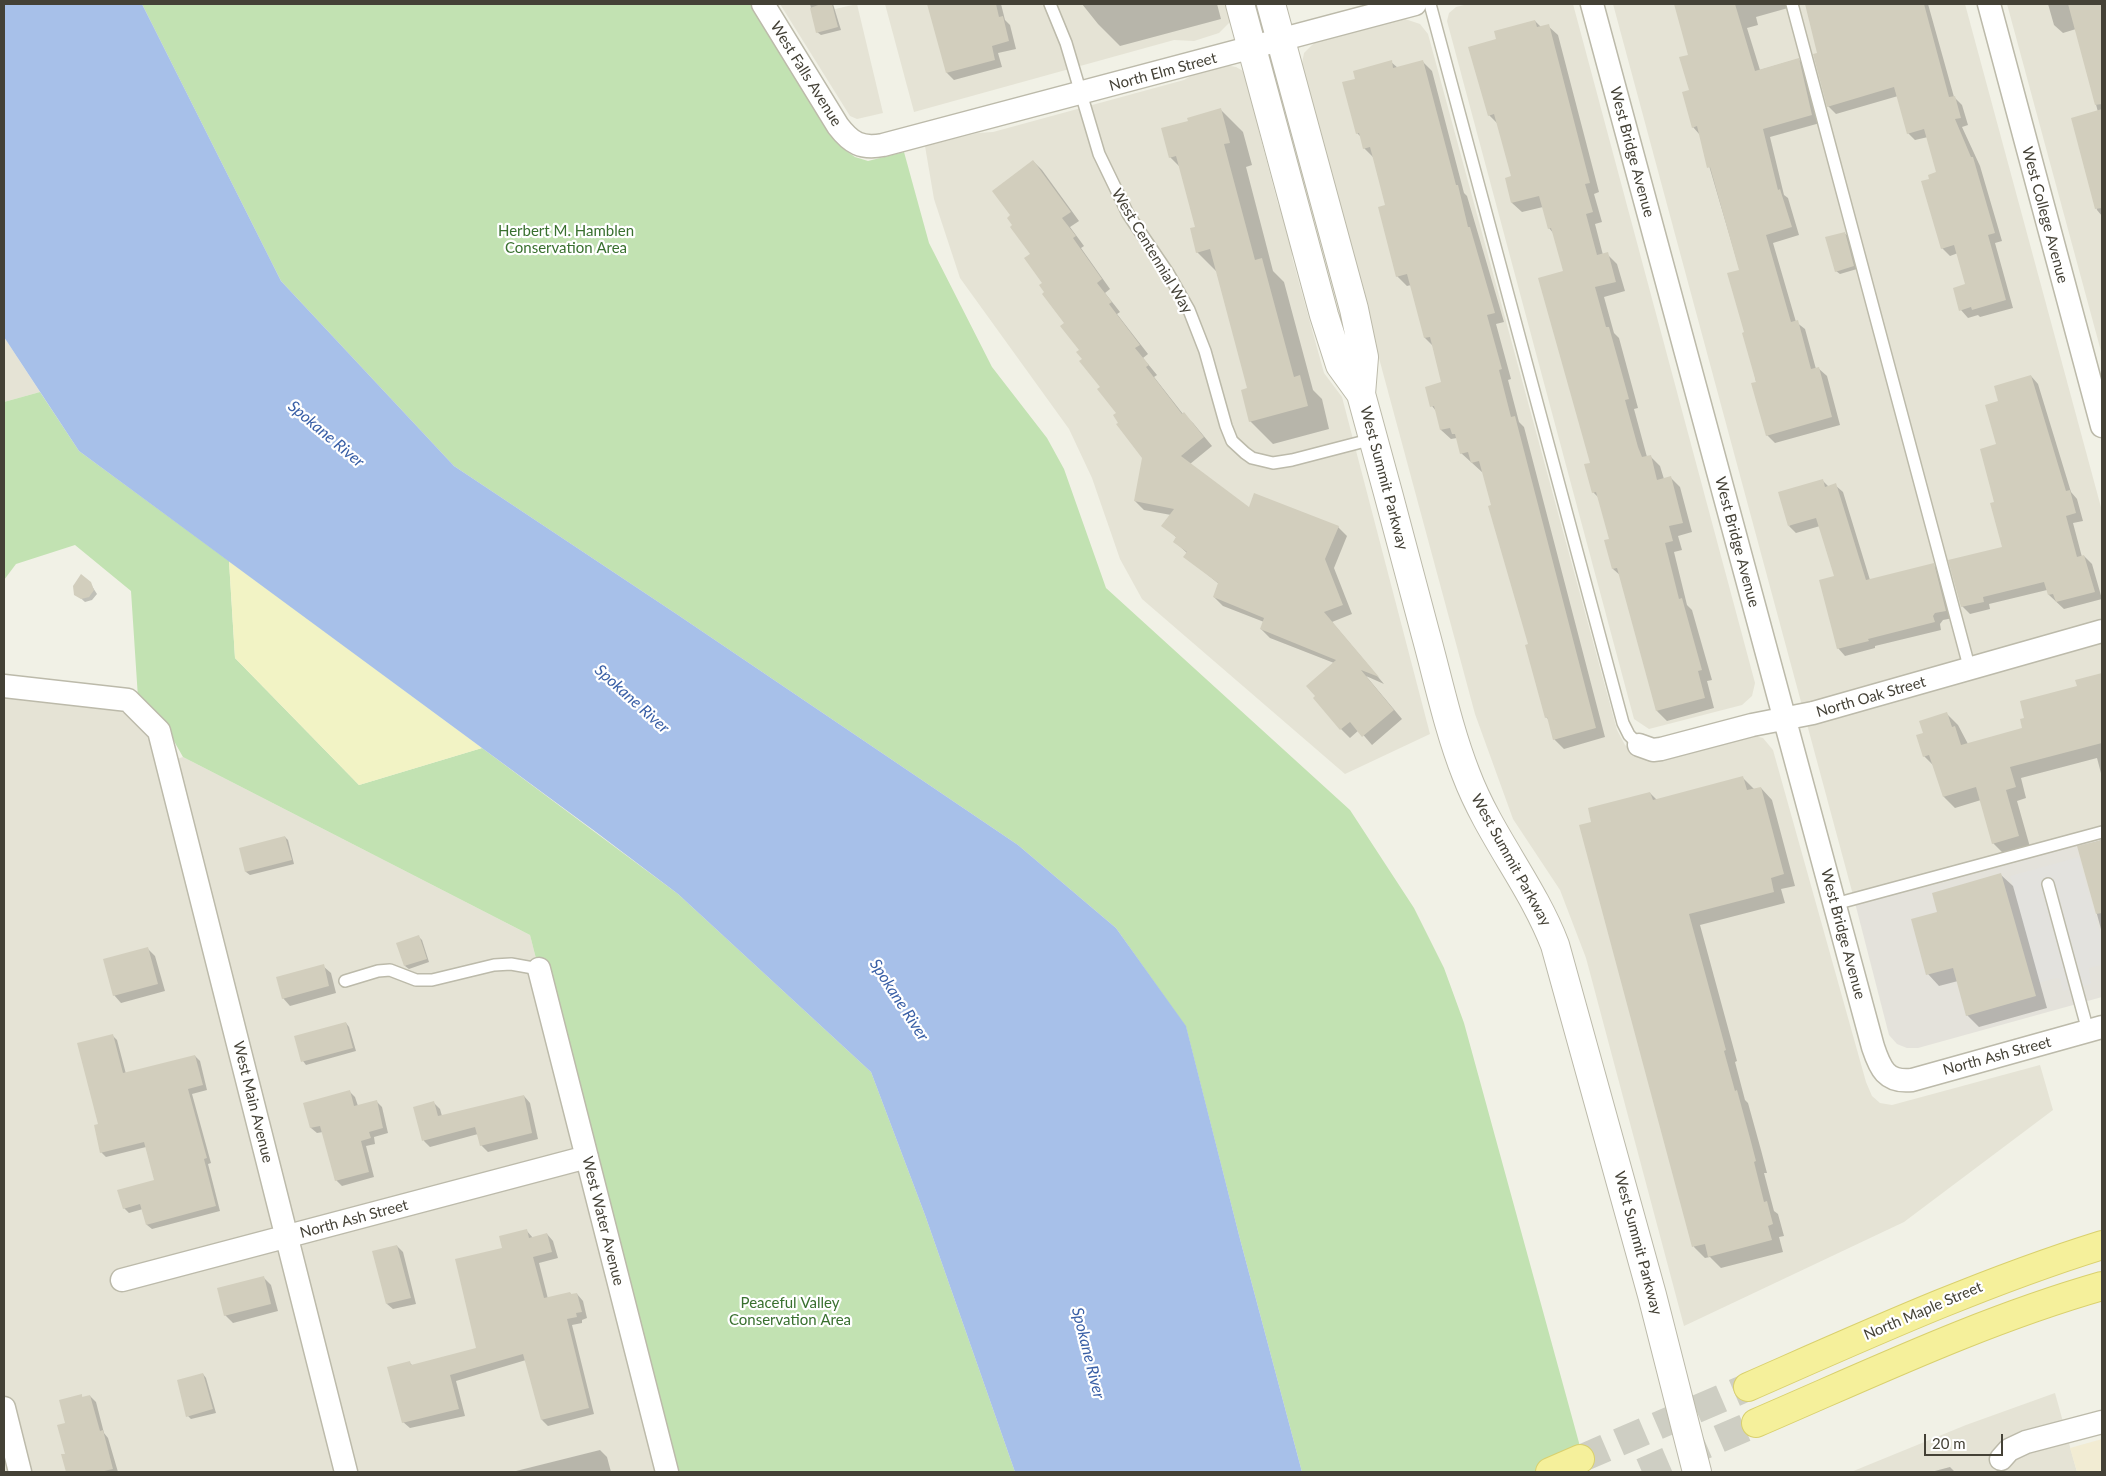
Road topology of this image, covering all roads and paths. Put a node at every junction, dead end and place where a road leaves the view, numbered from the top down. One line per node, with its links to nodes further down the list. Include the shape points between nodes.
1 (763, 4): 13 (street, West Falls Avenue, via 846,138 867,147)
2 (1050, 4): 12 (lane, West Centennial Way, via 1066,44)
3 (1240, 4): 11 (street, West Summit Parkway)
4 (1271, 4): 10 (street, West Summit Parkway)
5 (1415, 4): 10 (street, North Elm Street)
6 (1430, 4): 21 (lane, via 1623,722)
7 (1592, 4): 20 (street, West Bridge Avenue)
8 (1792, 4): 18 (lane)
9 (1989, 4): 15 (street, West College Avenue)
10 (1281, 40): 11 (street, North Elm Street); 14 (street, West Summit Parkway, via 1354,309 1364,357)
11 (1252, 48): 12 (street, North Elm Street); 14 (street, West Summit Parkway, via 1324,315 1340,365)
12 (1080, 94): 13 (street, North Elm Street); 16 (lane, West Centennial Way, via 1093,140 1118,195 1189,310 1207,358 1226,426 1237,447 1259,461 1280,462)
13 (909, 138)
14 (1361, 394): 16 (street, West Summit Parkway)
15 (2102, 426)
16 (1374, 439): 44 (street, West Summit Parkway, via 1465,774 1486,819 1547,925 1567,982)
17 (2102, 632): 18 (street, North Oak Street)
18 (1970, 670): 20 (street, North Oak Street)
19 (4, 686): 30 (street, West Main Avenue, via 128,700 160,731)
20 (1785, 719): 21 (street, North Oak Street, via 1661,749); 24 (street, West Bridge Avenue)
21 (1639, 745)
22 (2102, 832): 24 (lane)
23 (2048, 884): 27 (lane)
24 (1835, 904): 28 (street, West Bridge Avenue, via 1876,1055 1881,1068)
25 (539, 969): 26 (lane, via 511,964 494,965 432,980 416,980 390,970); 29 (street, West Water Avenue)
26 (345, 980)
27 (2095, 1029): 28 (street, North Ash Street, via 1912,1080)
28 (1891, 1077)
29 (587, 1157): 30 (street, North Ash Street); 42 (street, West Water Avenue)
30 (287, 1236): 32 (street, North Ash Street); 41 (street, West Main Avenue)
31 (2102, 1245): 34 (main road, North Maple Street, via 1992,1282)
32 (122, 1280)
33 (2102, 1286): 37 (main road, via 1977,1329)
34 (1748, 1387)
35 (4, 1408): 40 (street)
36 (2102, 1422): 39 (street, via 2026,1442 2009,1450)
37 (1756, 1423)
38 (1580, 1459): 43 (main road)
39 (2000, 1466)
40 (20, 1472)
41 (346, 1472)
42 (667, 1472)
43 (1550, 1472)
44 (1697, 1472)

